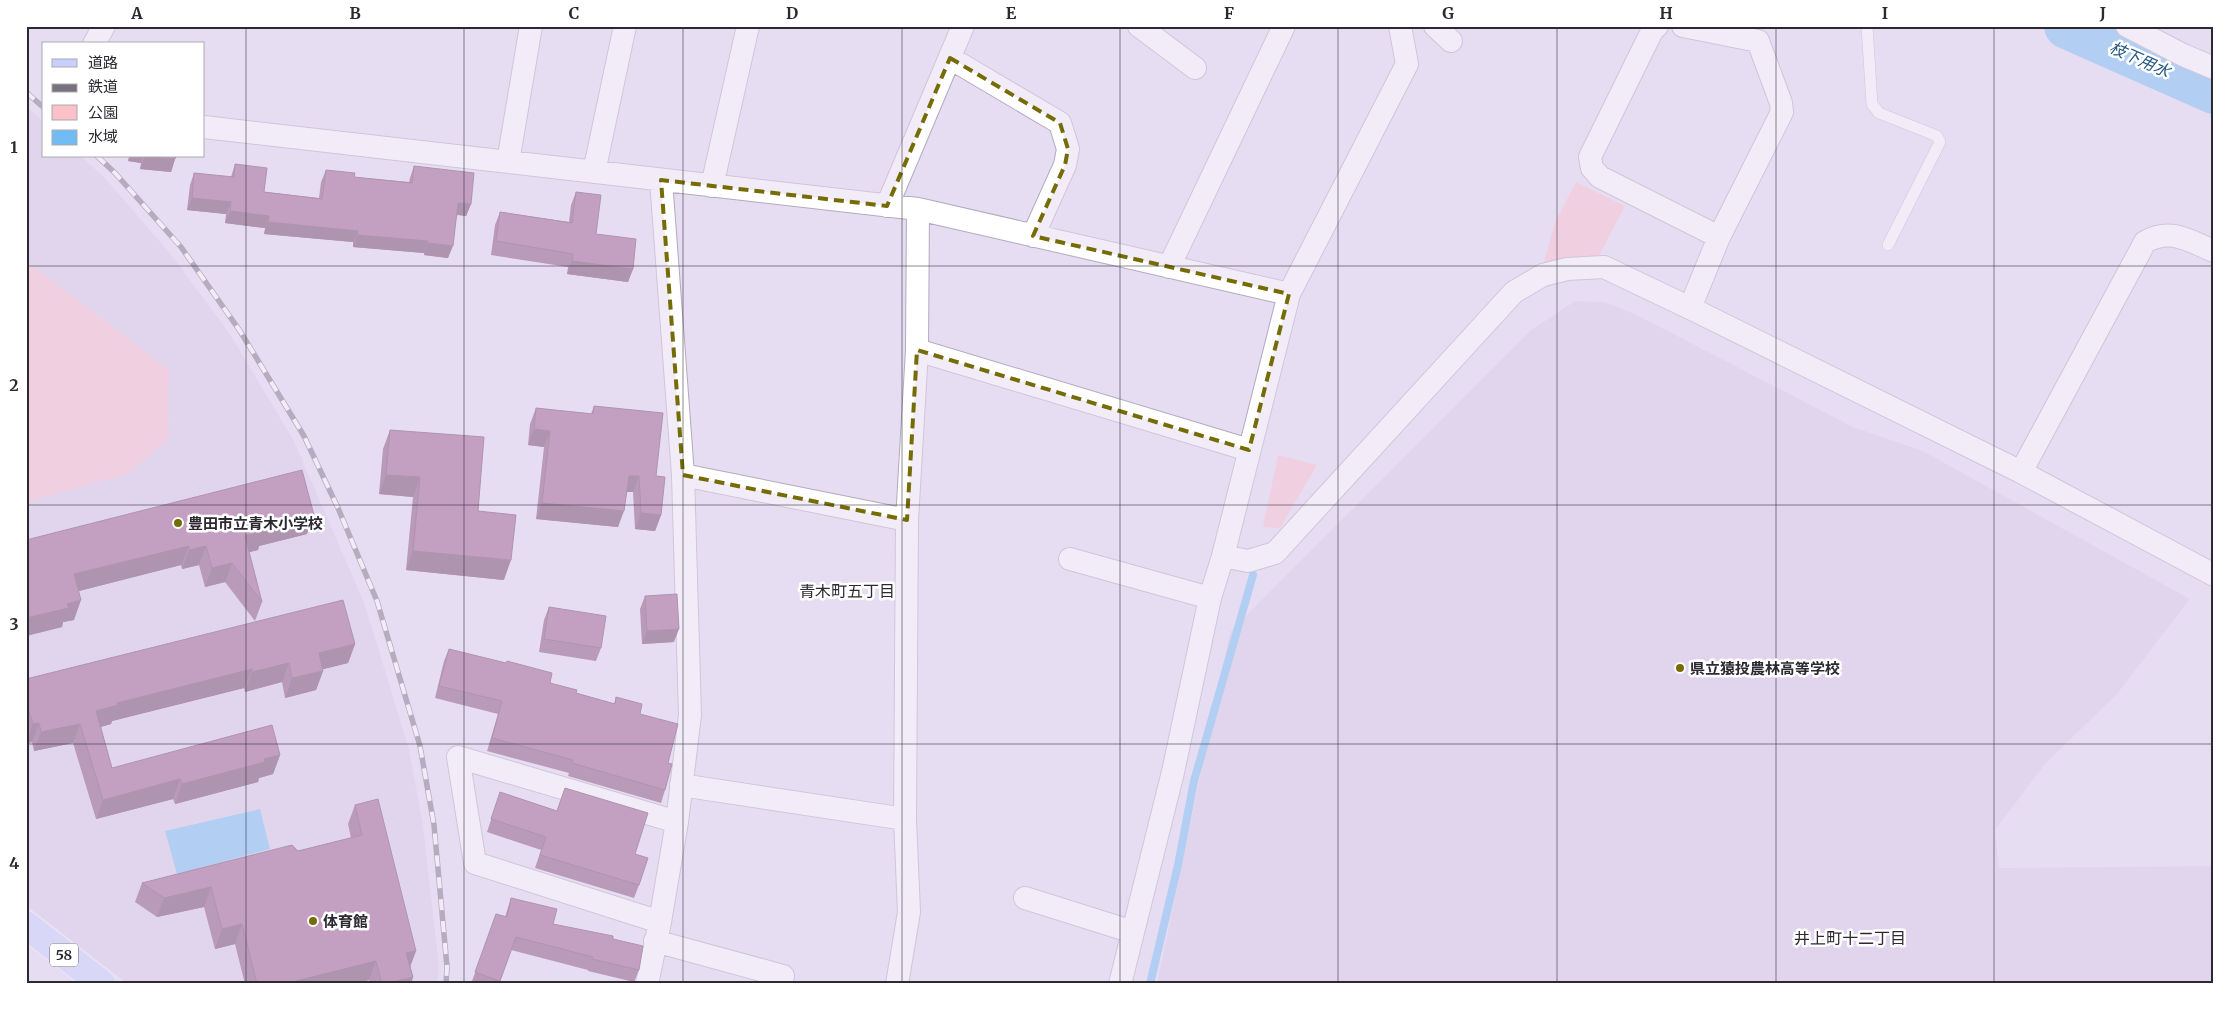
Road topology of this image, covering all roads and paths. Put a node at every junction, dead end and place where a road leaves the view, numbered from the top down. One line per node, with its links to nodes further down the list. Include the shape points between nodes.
1 (532, 26): 16 (street)
2 (625, 26): 17 (street)
3 (748, 26): 19 (street)
4 (963, 26): 12 (street)
5 (1139, 26): 13 (street)
6 (1284, 26): 26 (street)
7 (1400, 26): 27 (street, via 1407,64)
8 (1657, 26): 23 (street, via 1590,157 1592,168 1600,177)
9 (1683, 26): 23 (street, via 1758,41 1781,103 1782,112)
10 (1866, 26): 24 (lane, via 1872,104 1879,113 1937,136 1940,142)
11 (2127, 26): 14 (street)
12 (950, 58): 20 (street); 22 (street, via 1060,123 1068,149 1065,165)
13 (1195, 68)
14 (2214, 68)
15 (205, 127): 16 (street)
16 (508, 162): 17 (street)
17 (594, 172): 18 (street)
18 (661, 180): 19 (street); 32 (street)
19 (712, 186): 20 (street)
20 (887, 206): 21 (street)
21 (918, 209): 22 (street); 29 (street)
22 (1033, 236): 26 (street)
23 (1719, 237): 28 (street)
24 (1888, 245)
25 (2214, 252): 31 (street, via 2174,234 2156,236 2145,242)
26 (1168, 267): 27 (street)
27 (1289, 294): 30 (street)
28 (1690, 308): 31 (street); 34 (street, via 1604,267 1568,269 1543,275 1514,292 1275,553 1248,561)
29 (917, 350): 30 (street); 33 (street)
30 (1249, 450): 34 (street)
31 (2021, 472): 36 (street)
32 (683, 475): 33 (street); 38 (street, via 690,715)
33 (907, 520): 39 (street)
34 (1223, 556): 37 (street)
35 (1070, 559): 37 (street)
36 (2214, 575)
37 (1210, 598): 44 (street, via 1173,772)
38 (681, 785): 39 (street); 40 (street)
39 (905, 819): 48 (street, via 909,912)
40 (677, 822): 43 (street); 43 (street, via 458,757 475,863)
41 (1025, 898): 44 (street)
42 (26, 926): 46 (main road, 58)
43 (658, 932): 45 (street); 47 (street)
44 (1133, 932): 49 (street)
45 (783, 976)
46 (102, 984)
47 (647, 984)
48 (897, 984)
49 (1120, 984)

